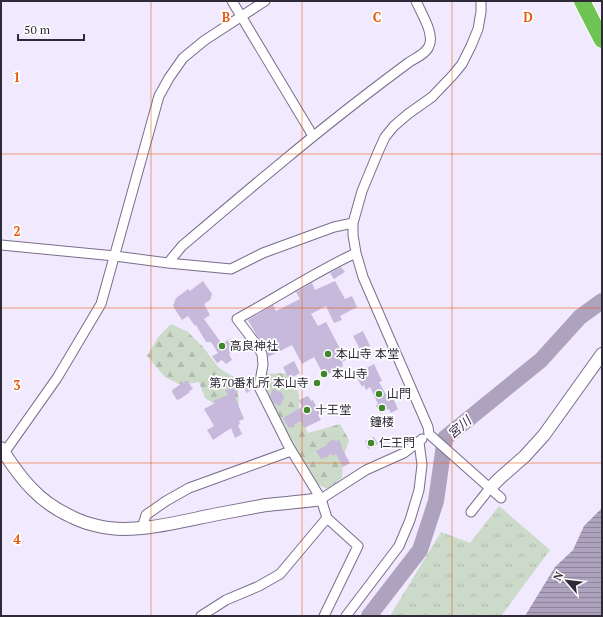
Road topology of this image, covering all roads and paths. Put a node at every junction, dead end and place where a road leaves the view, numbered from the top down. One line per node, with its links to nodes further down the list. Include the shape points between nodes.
1 (232, 1): 6 (street)
2 (265, 1): 6 (street)
3 (416, 1): 8 (street, via 430,31 429,47)
4 (481, 1): 9 (street, via 478,29 462,64 432,97 408,114 385,137 362,191)
5 (582, 1): 7 (highway)
6 (242, 17): 8 (street); 12 (street, via 205,40 183,58 159,96)
7 (602, 40)
8 (313, 136): 13 (street, via 182,246)
9 (353, 223): 11 (street); 13 (street, via 334,227 264,253 232,269)
10 (1, 245): 12 (street)
11 (356, 253): 15 (street, via 372,300); 18 (street, via 236,319 262,354 259,387)
12 (115, 256): 13 (street); 17 (street, via 101,304 57,378)
13 (168, 263)
14 (602, 354): 19 (street, via 544,435)
15 (431, 435): 16 (street); 19 (street)
16 (418, 442): 21 (street, via 404,453 366,470); 27 (street, via 422,465 419,490 410,520 399,546)
17 (3, 450): 24 (street, via 33,491 64,514 98,526)
18 (291, 451): 21 (street); 24 (street, via 189,488 146,515)
19 (490, 488): 20 (street); 22 (street)
20 (501, 498)
21 (320, 499): 23 (street); 24 (street)
22 (471, 512)
23 (327, 518): 25 (street, via 280,574 226,600); 26 (street, via 358,546)
24 (142, 528)
25 (201, 616)
26 (324, 616)
27 (346, 616)

